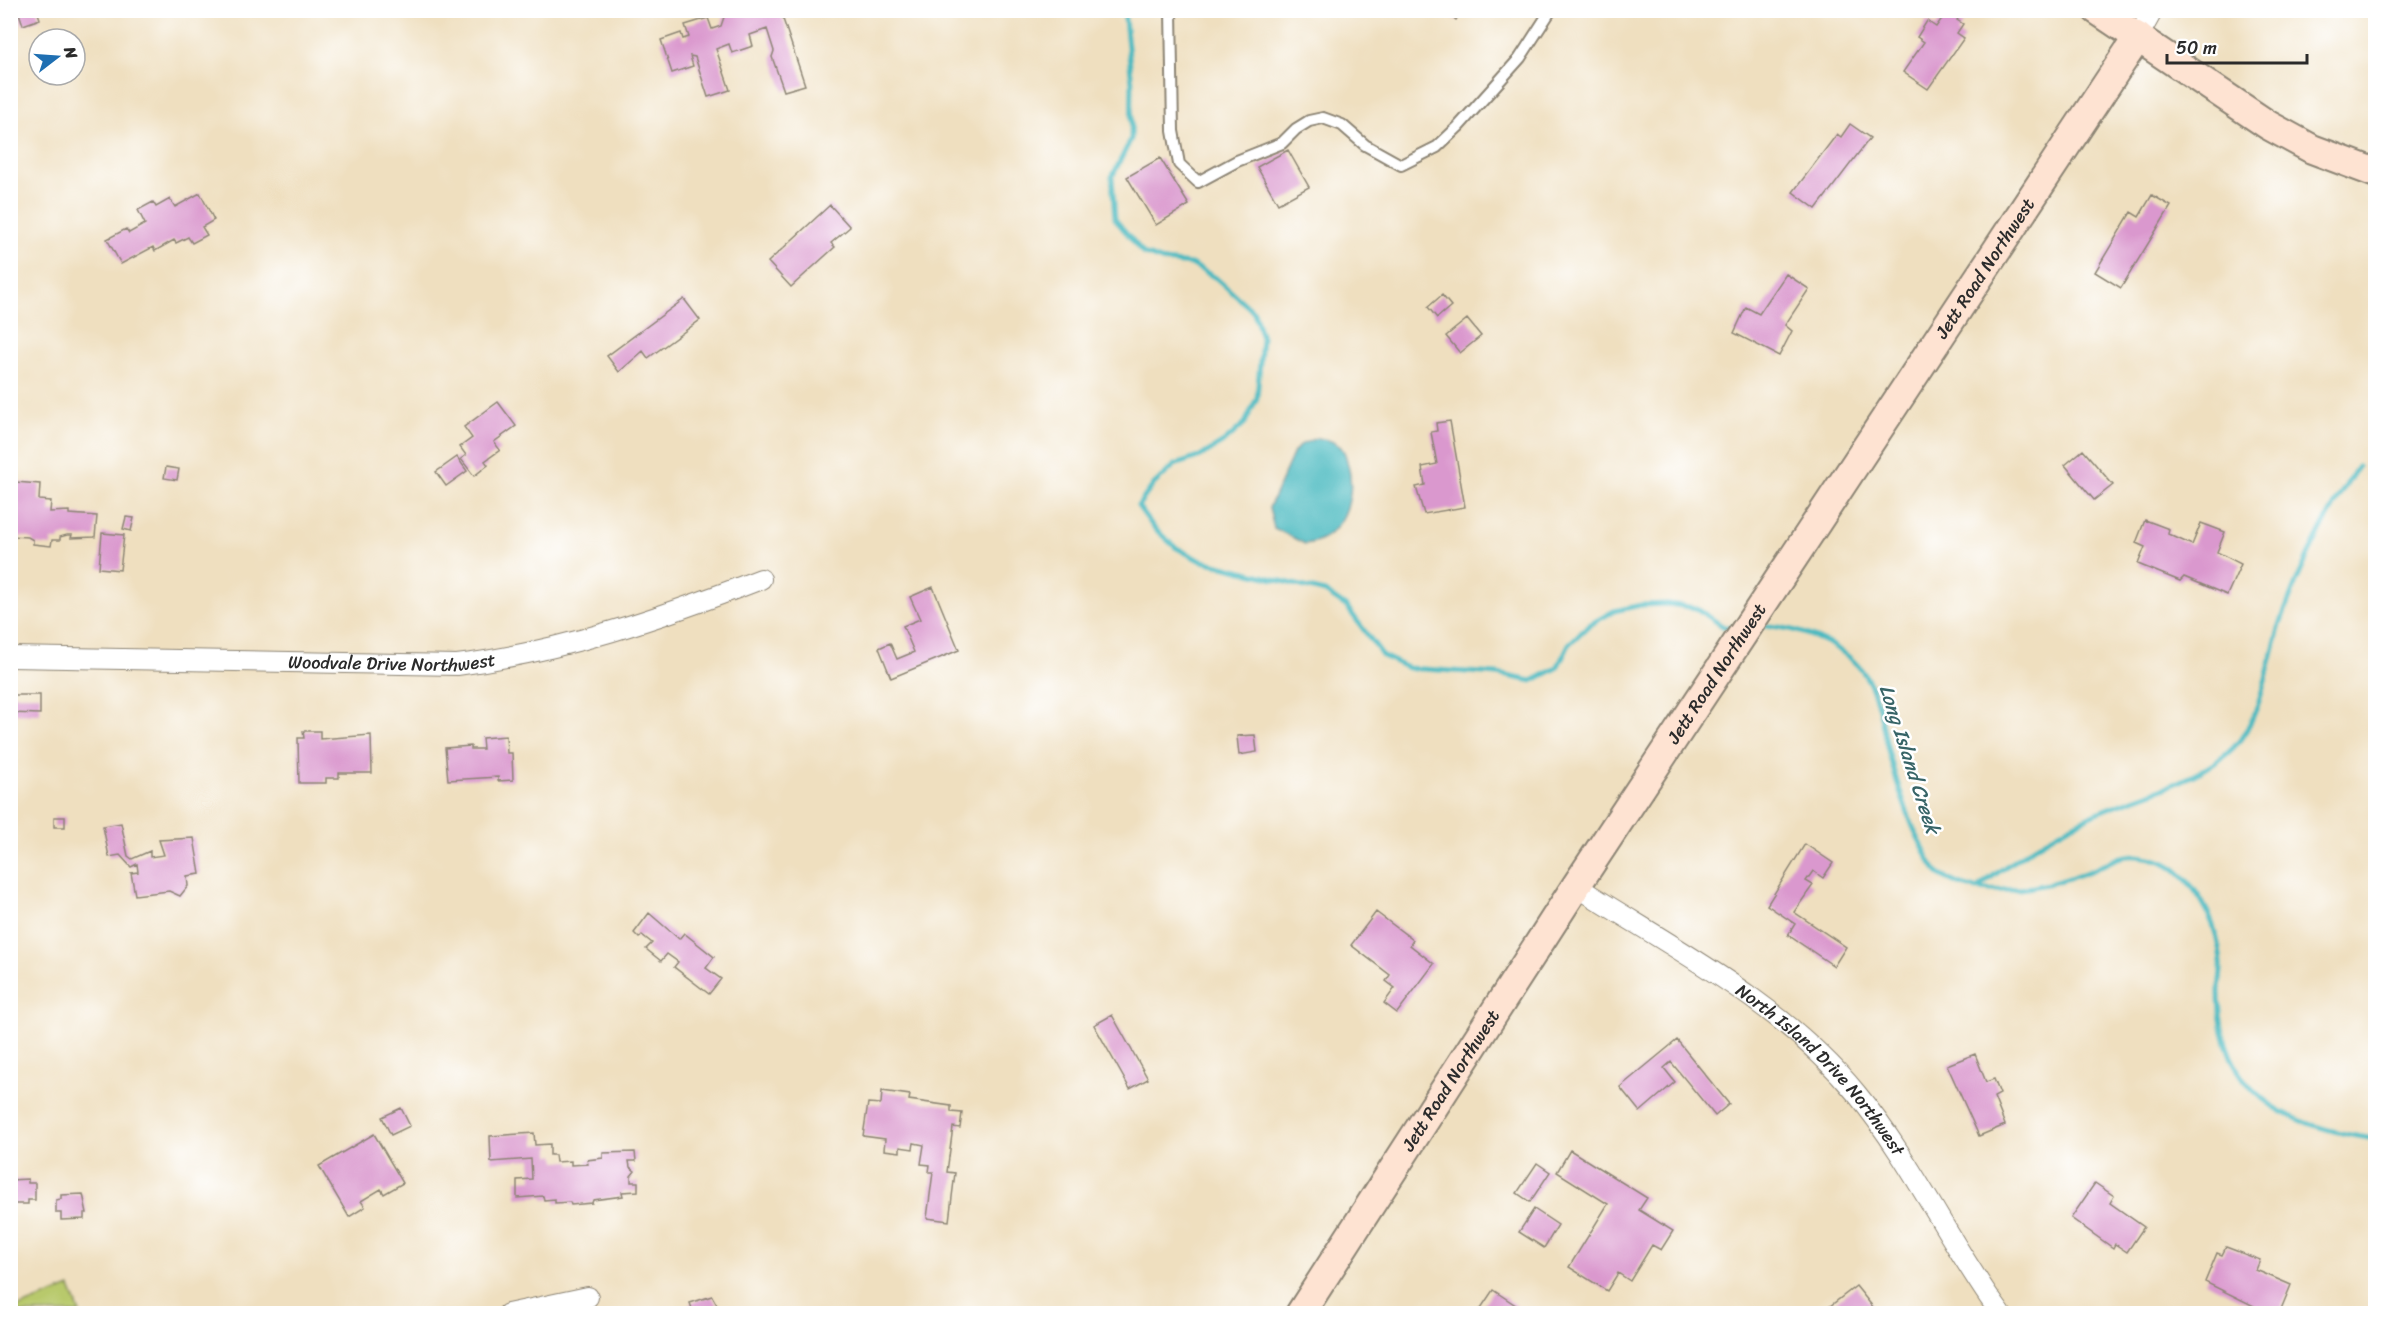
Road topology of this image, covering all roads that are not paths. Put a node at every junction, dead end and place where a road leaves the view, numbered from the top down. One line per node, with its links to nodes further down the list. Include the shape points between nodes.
1 (1171, 10): 2 (lane, via 1173,131 1179,164 1198,182 1236,161 1282,143 1303,125 1323,118 1342,125 1365,145 1401,165 1437,147 1458,127 1520,58)
2 (1551, 10)
3 (2097, 10): 5 (street)
4 (2153, 10): 5 (street)
5 (2138, 37): 6 (street, via 2268,124 2312,149); 9 (street, Jett Road Northwest)
6 (2376, 173)
7 (761, 579): 8 (street, Woodvale Drive Northwest, via 558,647 457,664)
8 (10, 657)
9 (1576, 886): 12 (street, Jett Road Northwest); 13 (street, North Island Drive Northwest, via 1742,991 1817,1051 1888,1133)
10 (588, 1297): 11 (street)
11 (508, 1314)
12 (1300, 1314)
13 (2001, 1314)

